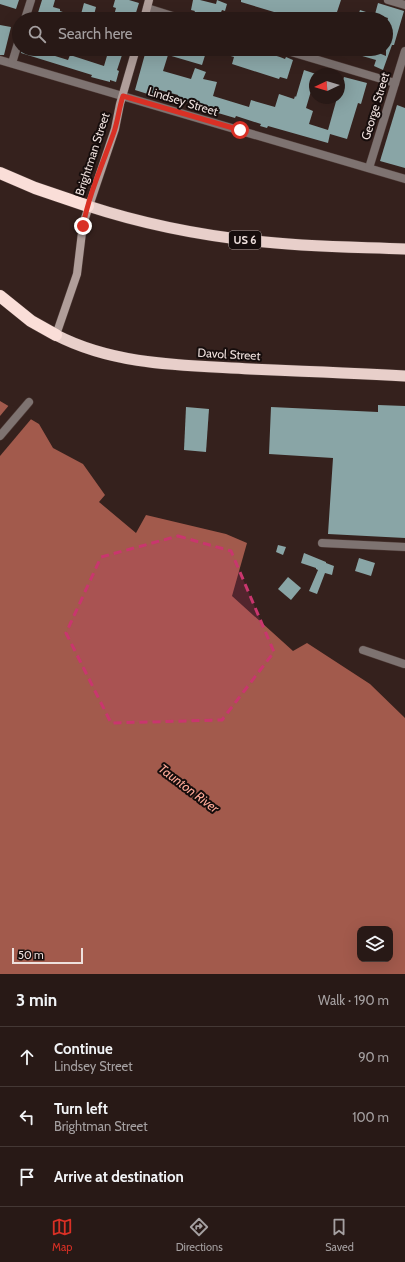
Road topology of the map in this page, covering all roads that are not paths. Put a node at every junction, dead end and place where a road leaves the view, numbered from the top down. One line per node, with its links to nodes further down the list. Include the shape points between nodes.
1 (31, 0): 6 (street)
2 (149, 0): 5 (main road)
3 (388, 0): 4 (street)
4 (405, 5)
5 (147, 8): 7 (main road); 8 (street)
6 (27, 12)
7 (146, 12)
8 (160, 12)
9 (405, 51): 15 (street, George Street)
10 (14, 56): 14 (street)
11 (134, 56): 16 (main road, Brightman Street)
12 (304, 56): 15 (street)
13 (0, 60): 14 (street, Lindsey Street)
14 (12, 63): 16 (street, Lindsey Street)
15 (395, 83): 17 (street, George Street)
16 (123, 96): 17 (street, Lindsey Street); 20 (main road, Brightman Street, via 115,129)
17 (369, 168): 19 (street, Lindsey Street)
18 (0, 173): 20 (highway, US 6)
19 (405, 179)
20 (88, 206): 21 (highway, US 6, via 147,223 222,237 290,244); 23 (main road, Brightman Street, via 83,224 77,274)
21 (405, 249)
22 (0, 296): 23 (highway, via 30,321)
23 (56, 335): 24 (highway, Davol Street, via 94,351 132,360 230,368)
24 (405, 376)
25 (29, 402): 26 (street)
26 (0, 436)
27 (322, 544): 28 (street)
28 (405, 547)
29 (363, 650): 30 (street)
30 (405, 661)

